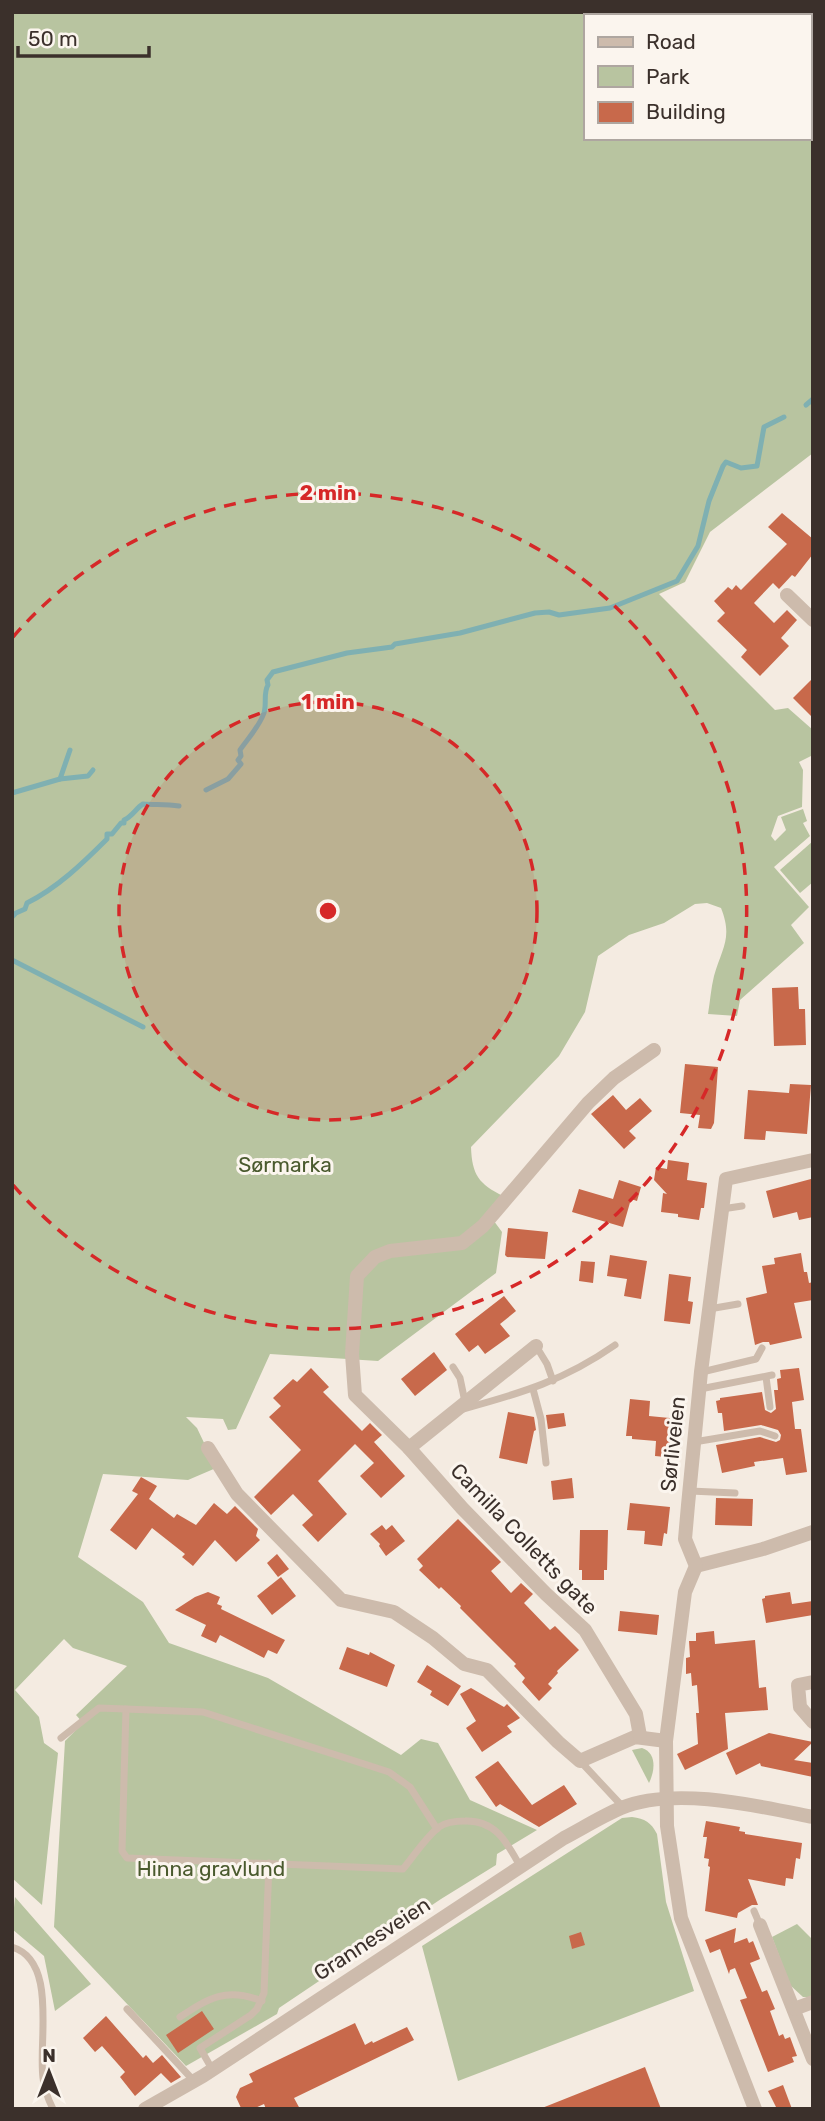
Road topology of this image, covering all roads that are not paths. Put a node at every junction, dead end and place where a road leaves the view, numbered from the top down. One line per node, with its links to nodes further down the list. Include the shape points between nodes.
1 (787, 595): 2 (street)
2 (813, 620)
3 (654, 1050): 23 (street, Camilla Colletts gate, via 588,1103 484,1226 462,1243 390,1251 374,1257 357,1276 352,1354 355,1395)
4 (813, 1160): 6 (street, Sørliveien, via 726,1179)
5 (742, 1206): 6 (lane)
6 (721, 1209): 8 (street, Sørliveien)
7 (738, 1304): 8 (lane)
8 (709, 1309): 13 (street, Sørliveien)
9 (615, 1345): 14 (lane)
10 (536, 1346): 14 (lane); 17 (street)
11 (762, 1348): 13 (lane, via 756,1359)
12 (453, 1367): 17 (lane)
13 (701, 1372): 15 (street, Sørliveien)
14 (553, 1381): 16 (lane)
15 (700, 1388): 18 (lane, via 769,1376); 21 (street, Sørliveien)
16 (533, 1389): 19 (lane); 24 (lane)
17 (465, 1402): 19 (street)
18 (770, 1408)
19 (453, 1412): 23 (street)
20 (775, 1436): 21 (lane, via 760,1431)
21 (694, 1442): 25 (street, Sørliveien)
22 (208, 1448): 35 (street, via 237,1494 341,1600 394,1612 464,1664 487,1670)
23 (409, 1448): 32 (street, Camilla Colletts gate, via 462,1508 585,1630 636,1714)
24 (546, 1463)
25 (689, 1491): 26 (lane); 28 (street, Sørliveien, via 685,1539)
26 (735, 1493)
27 (813, 1532): 28 (street)
28 (696, 1566): 34 (street, via 685,1592)
29 (813, 1682): 31 (street, via 798,1685 800,1707)
30 (126, 1709): 33 (lane, via 99,1708); 39 (lane, via 203,1712 389,1772 410,1787); 40 (lane, via 124,1856)
31 (813, 1722)
32 (640, 1736): 34 (street); 35 (street)
33 (61, 1738)
34 (666, 1741): 36 (street)
35 (580, 1761): 37 (lane)
36 (666, 1799): 37 (street, Grannesveien); 38 (street, Grannesveien, via 699,1798); 55 (street, via 681,1917)
37 (623, 1807): 41 (street, Grannesveien)
38 (813, 1817)
39 (437, 1829): 40 (lane, via 403,1869); 41 (lane, via 450,1822 486,1824 504,1838)
40 (269, 1863): 45 (lane)
41 (520, 1866): 51 (street, Grannesveien)
42 (754, 1910): 43 (lane)
43 (760, 1925): 48 (street)
44 (12, 1947): 53 (lane, via 36,1966 41,1982 43,2077)
45 (262, 2001): 49 (lane, via 240,1995 216,1996); 51 (lane, via 251,2015 200,2048)
46 (813, 2002): 48 (street)
47 (127, 2009): 52 (lane)
48 (794, 2010): 50 (street)
49 (180, 2017)
50 (813, 2059)
51 (212, 2069): 52 (street, Grannesveien)
52 (194, 2081): 54 (street, Grannesveien)
53 (53, 2109)
54 (145, 2109)
55 (755, 2109)

